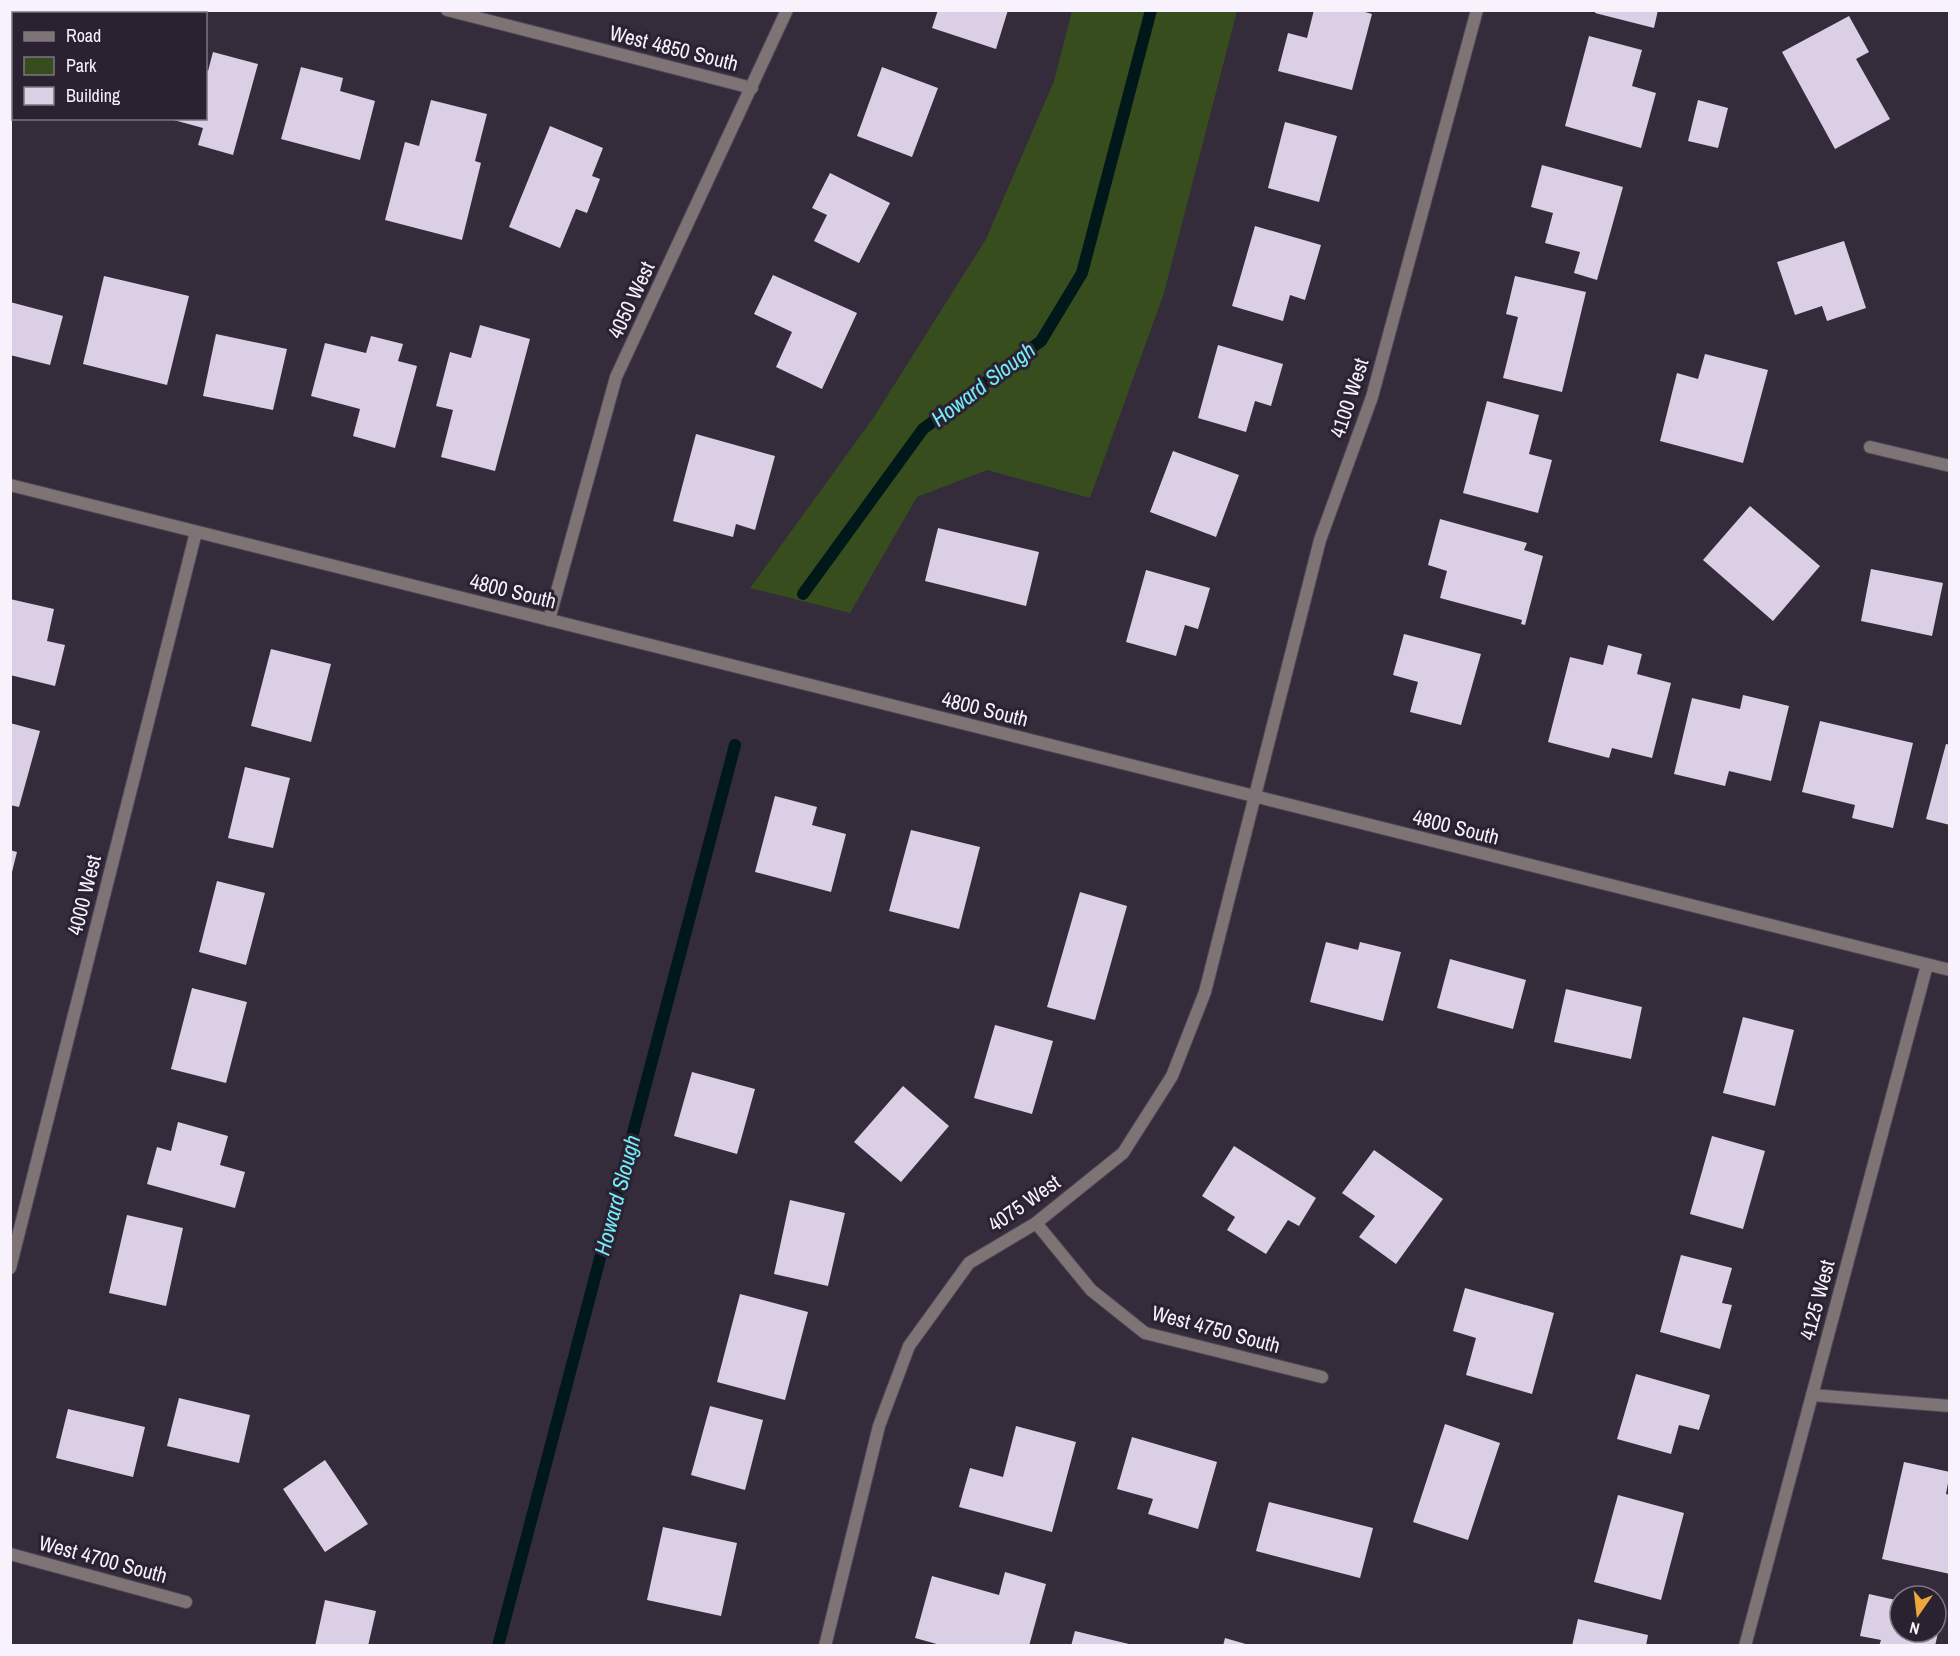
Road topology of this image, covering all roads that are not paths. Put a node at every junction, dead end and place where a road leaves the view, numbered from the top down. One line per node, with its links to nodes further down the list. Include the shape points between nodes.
1 (447, 10): 4 (street, West 4850 South)
2 (787, 10): 4 (street, 4050 West)
3 (1478, 10): 10 (street, 4100 West, via 1372,397 1320,540)
4 (752, 88): 9 (street, 4050 West, via 616,377)
5 (1870, 447): 6 (street)
6 (1950, 466)
7 (10, 485): 8 (street, 4800 South)
8 (196, 532): 9 (street, 4800 South); 14 (street, 4000 West)
9 (549, 620): 10 (street, 4800 South)
10 (1253, 797): 11 (street, 4800 South); 13 (street, 4075 West, via 1205,992 1172,1076 1123,1153)
11 (1927, 964): 12 (street, 4800 South); 16 (street, 4125 West)
12 (1950, 970)
13 (1036, 1223): 15 (street, West 4750 South, via 1091,1290 1145,1333); 20 (street, 4075 West, via 969,1263 909,1346 879,1426)
14 (10, 1268)
15 (1322, 1377)
16 (1812, 1395): 17 (street); 21 (street, 4125 West)
17 (1950, 1406)
18 (10, 1554): 19 (street, West 4700 South)
19 (186, 1602)
20 (825, 1646)
21 (1745, 1646)

